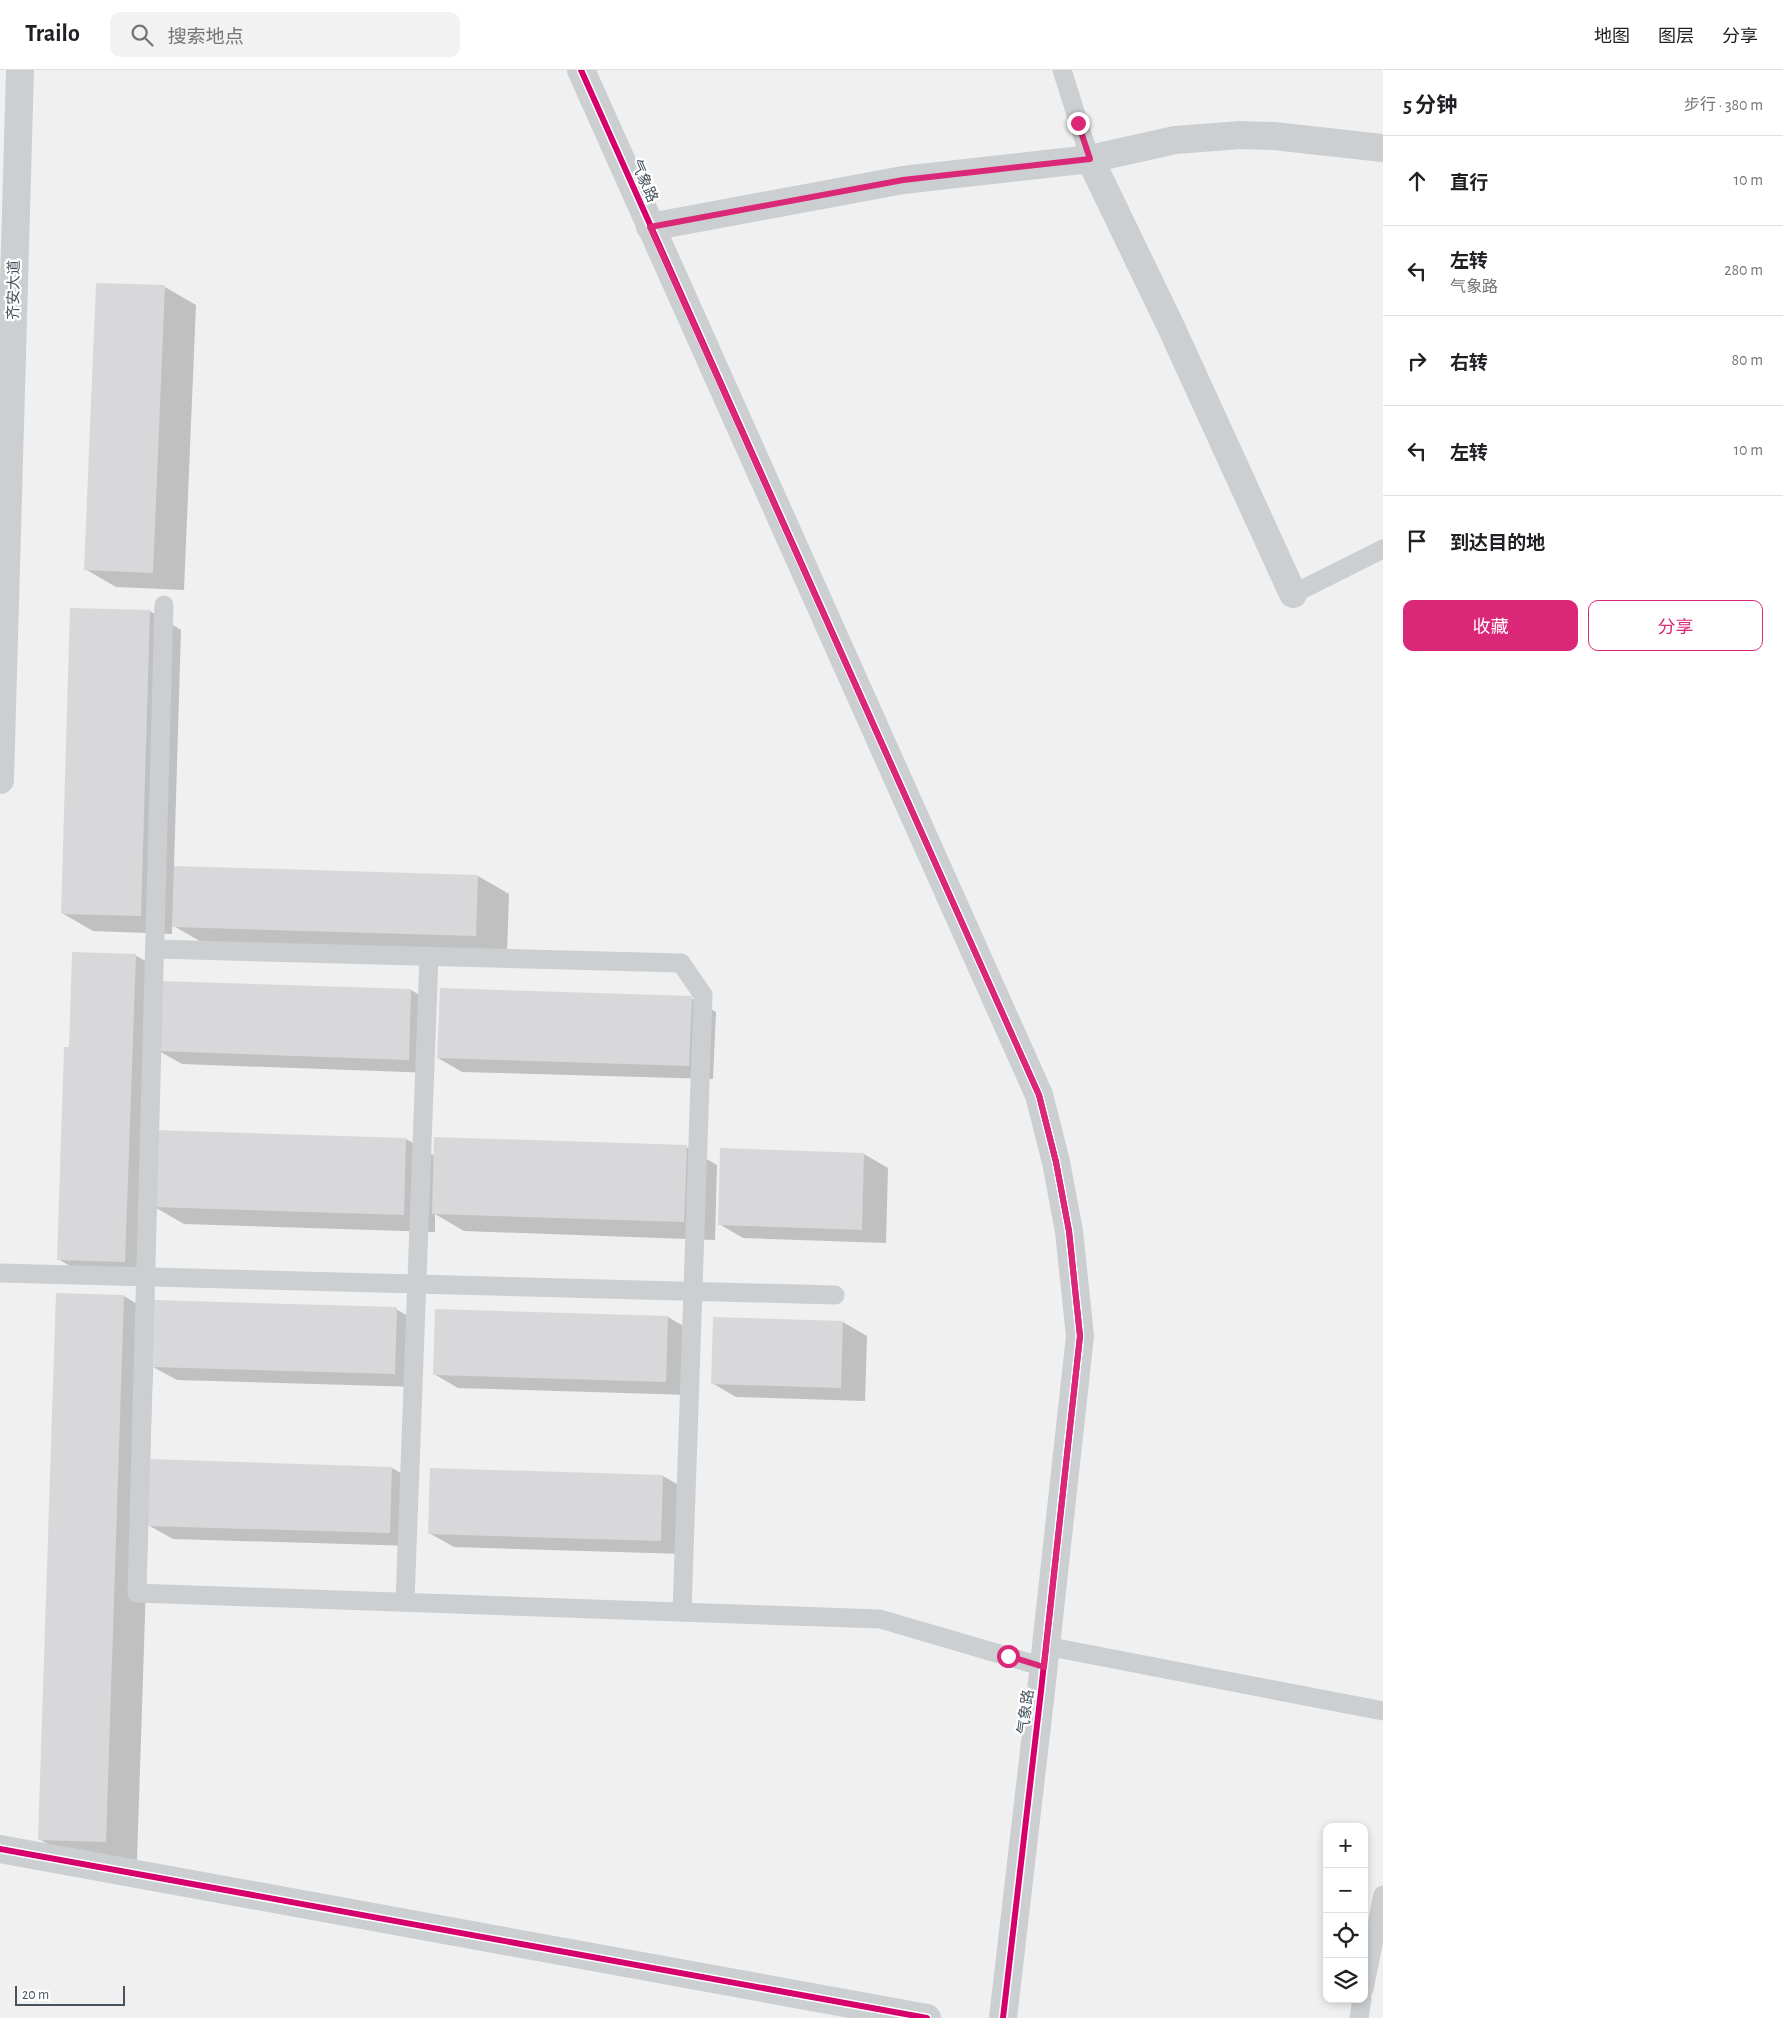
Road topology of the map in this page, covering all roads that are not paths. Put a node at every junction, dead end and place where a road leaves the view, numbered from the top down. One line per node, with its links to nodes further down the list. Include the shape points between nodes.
1 (20, 70): 10 (street, 齐安大道)
2 (581, 70): 6 (street, 气象路)
3 (1062, 70): 5 (lane)
4 (1383, 148): 5 (street, via 1241,135 1175,140)
5 (1090, 159): 6 (street, via 903,180); 8 (street)
6 (650, 227): 20 (street, 气象路, via 1039,1095 1069,1231 1080,1336)
7 (1383, 549): 8 (lane)
8 (1294, 594)
9 (164, 605): 11 (lane)
10 (0, 780)
11 (155, 949): 12 (lane); 14 (lane)
12 (429, 956): 15 (lane); 16 (lane, via 681,963 703,995)
13 (0, 1273): 14 (lane)
14 (146, 1276): 15 (lane); 18 (lane, via 137,1593)
15 (417, 1284): 16 (lane); 18 (lane)
16 (693, 1292): 17 (lane); 19 (lane)
17 (835, 1295)
18 (405, 1602): 19 (lane)
19 (682, 1612): 20 (lane, via 880,1619)
20 (1045, 1657): 21 (lane); 27 (street, 气象路)
21 (1383, 1711)
22 (0, 1850): 26 (street)
23 (1383, 1895): 24 (lane)
24 (1368, 1969)
25 (1361, 2003): 28 (lane)
26 (928, 2018)
27 (1003, 2018)
28 (1358, 2018)

